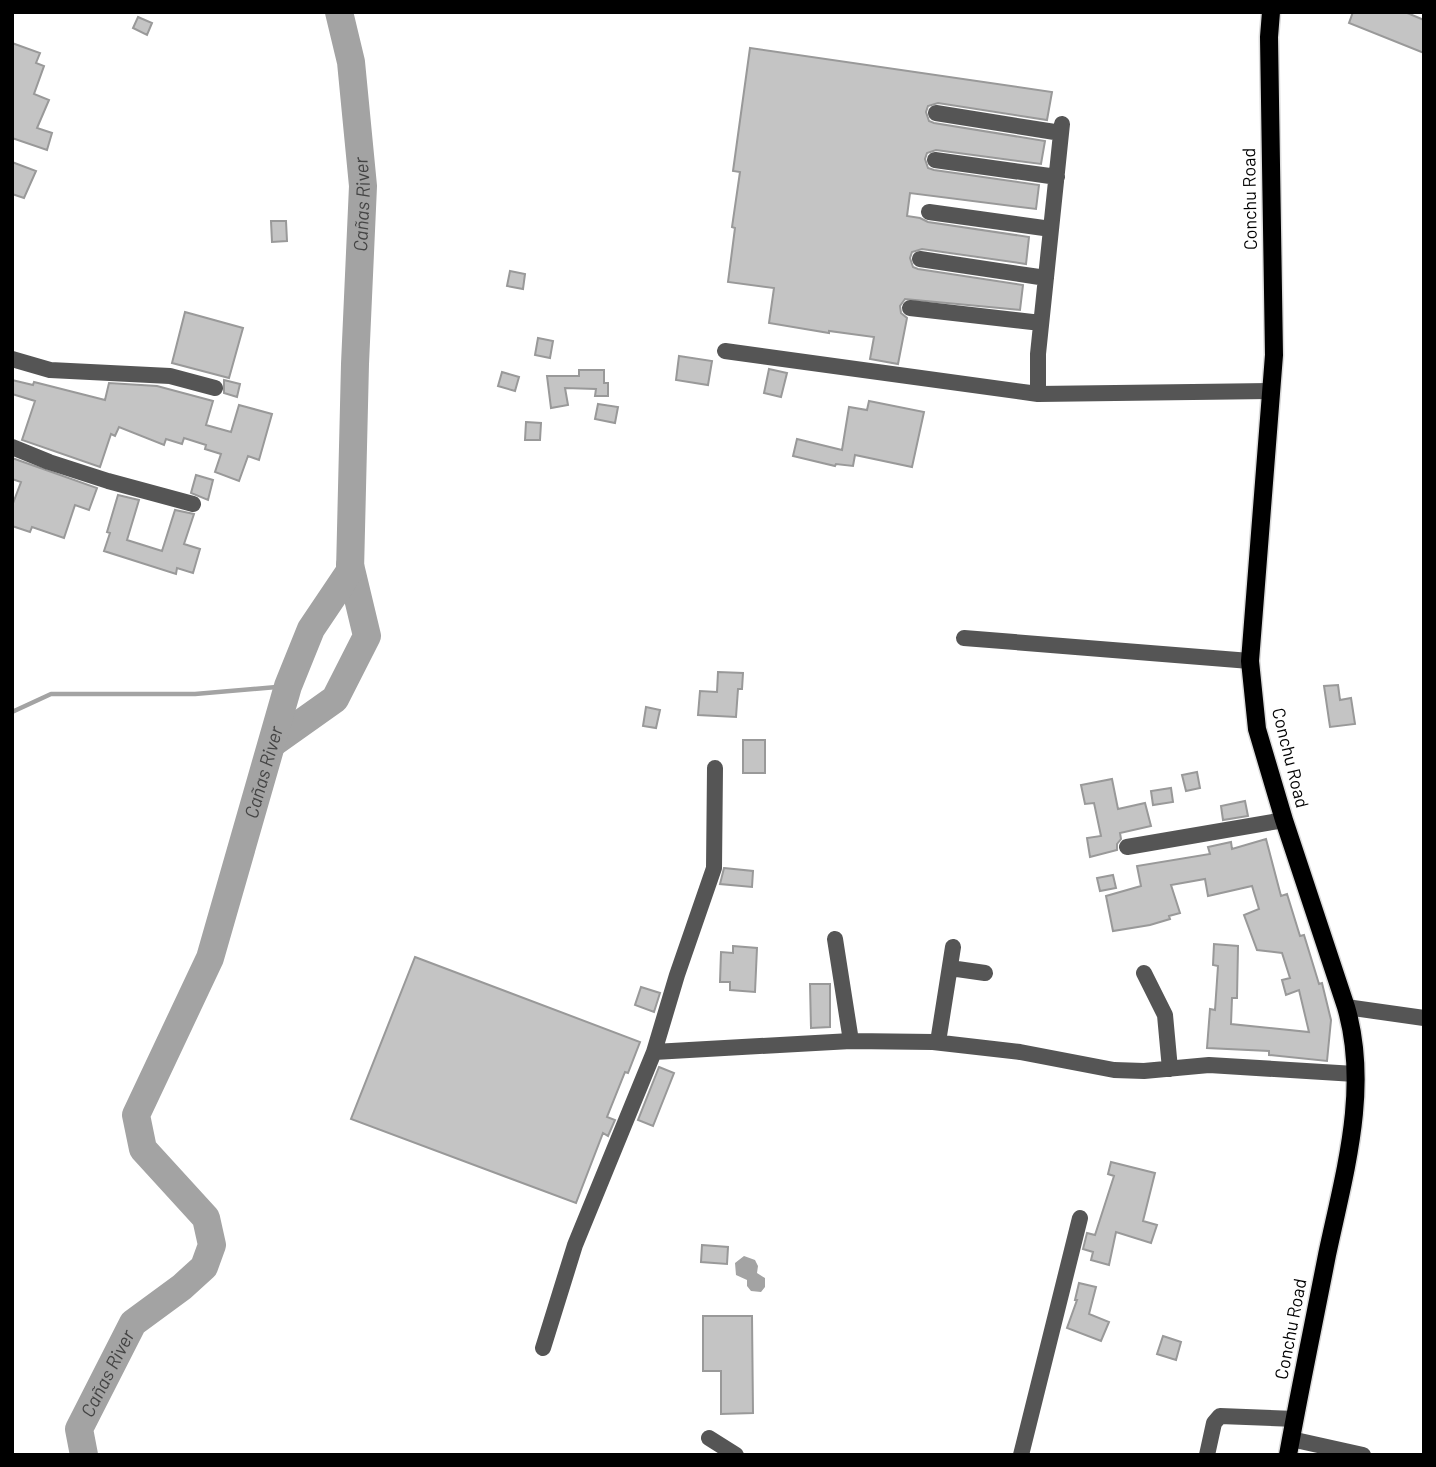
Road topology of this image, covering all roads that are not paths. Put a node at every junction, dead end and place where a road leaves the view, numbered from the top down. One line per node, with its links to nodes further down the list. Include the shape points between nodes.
1 (1271, 12): 14 (main road, Conchu Road)
2 (936, 113): 4 (street, via 1062,128)
3 (935, 160): 4 (street)
4 (1057, 177): 6 (street)
5 (929, 212): 6 (street)
6 (1051, 229): 8 (street)
7 (920, 259): 8 (street)
8 (1046, 278): 10 (street)
9 (910, 308): 10 (street)
10 (1041, 323): 15 (street)
11 (725, 351): 15 (street)
12 (12, 359): 13 (street, via 50,370 170,376)
13 (215, 388)
14 (1270, 391): 15 (street); 19 (main road, Conchu Road)
15 (1038, 394)
16 (12, 447): 17 (street, via 108,481)
17 (193, 504)
18 (964, 638): 19 (street)
19 (1250, 661): 21 (main road, Conchu Road, via 1257,729)
20 (715, 768): 32 (street, via 715,868)
21 (1284, 820): 22 (street); 28 (main road, Conchu Road)
22 (1127, 847)
23 (835, 939): 30 (street)
24 (953, 947): 25 (street)
25 (950, 968): 26 (street); 31 (street)
26 (985, 973)
27 (1144, 973): 33 (street, via 1165,1016)
28 (1346, 1007): 29 (street); 34 (main road, Conchu Road, via 1353,1031)
29 (1424, 1018)
30 (850, 1041): 31 (street); 32 (street)
31 (937, 1042): 33 (street, via 1114,1070)
32 (654, 1052): 36 (street, via 575,1245)
33 (1170, 1069): 34 (street, via 1209,1065)
34 (1355, 1074): 37 (main road, Conchu Road, via 1354,1123)
35 (1080, 1218): 41 (street)
36 (543, 1348)
37 (1295, 1419): 39 (main road, Conchu Road); 42 (street, via 1220,1416)
38 (709, 1438): 40 (street)
39 (1290, 1447): 43 (street)
40 (736, 1455)
41 (1021, 1455)
42 (1207, 1455)
43 (1363, 1455)

